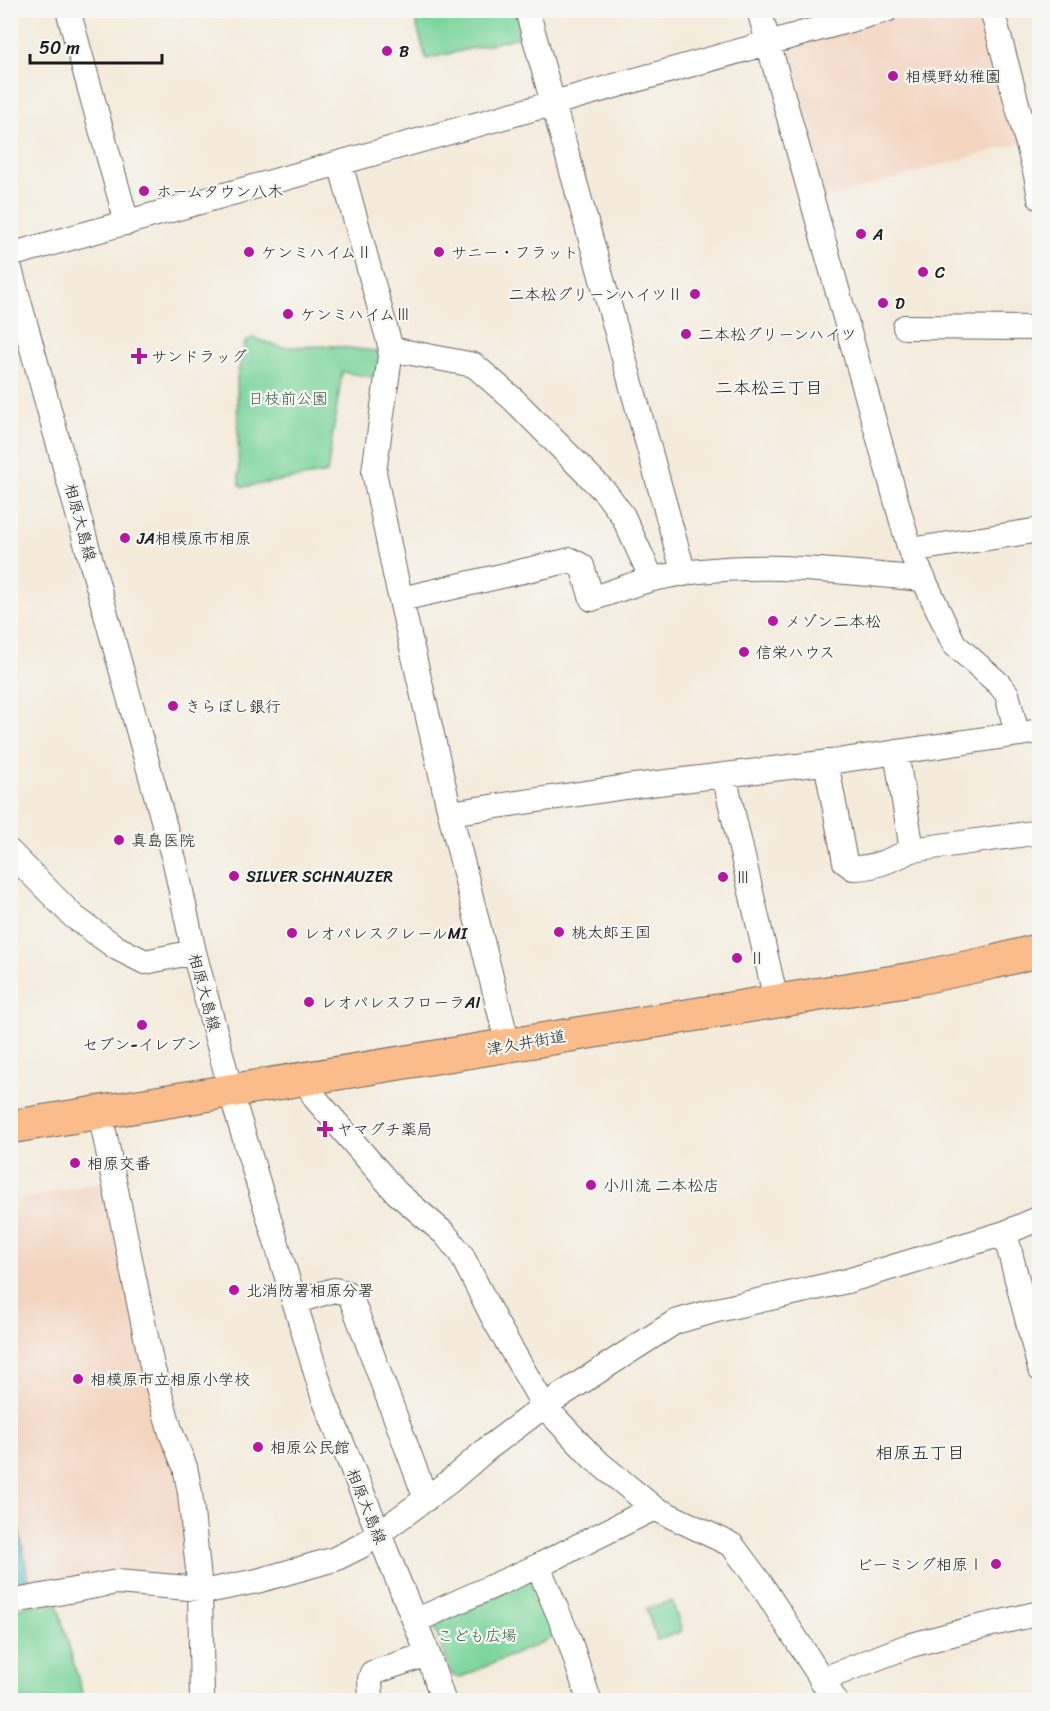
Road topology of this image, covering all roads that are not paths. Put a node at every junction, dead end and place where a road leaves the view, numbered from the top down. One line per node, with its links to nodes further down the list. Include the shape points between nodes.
1 (68, 10): 10 (street)
2 (527, 10): 7 (street)
3 (759, 10): 6 (street)
4 (886, 10): 6 (street)
5 (992, 10): 9 (street)
6 (768, 44): 7 (street); 17 (street)
7 (553, 104): 8 (street); 18 (street)
8 (340, 163): 10 (street); 15 (street)
9 (1038, 182)
10 (127, 222): 11 (street)
11 (10, 255)
12 (10, 269): 31 (street, 相原大島線, via 176,863)
13 (904, 327): 14 (street)
14 (1040, 328)
15 (391, 349): 19 (street, via 474,365 483,372 606,493 623,516); 21 (street, via 374,472)
16 (1040, 530): 17 (street)
17 (910, 550): 20 (street)
18 (684, 574): 19 (street); 20 (street, via 776,567)
19 (652, 579): 21 (street, via 592,599 582,566 571,560)
20 (924, 579): 22 (street, via 954,644 1007,693)
21 (401, 600): 26 (street)
22 (1028, 733): 23 (street)
23 (896, 752): 24 (street); 28 (street)
24 (826, 762): 25 (street); 28 (street, via 845,862 853,868 865,867)
25 (724, 775): 26 (street); 32 (street)
26 (450, 813): 33 (street)
27 (1040, 832): 28 (street)
28 (912, 850)
29 (10, 852): 31 (street, via 74,917 117,948 145,962)
30 (1040, 950): 32 (highway, 津久井街道, via 918,978)
31 (194, 952): 35 (street, 相原大島線)
32 (776, 1000): 33 (highway, 津久井街道)
33 (508, 1045): 34 (highway, 津久井街道)
34 (306, 1079): 35 (highway, 津久井街道); 42 (street, via 315,1098 390,1186 445,1234 461,1254)
35 (231, 1091): 36 (highway, 津久井街道); 40 (street, 相原大島線)
36 (100, 1112): 37 (highway, 津久井街道); 47 (street, via 152,1366 185,1467)
37 (10, 1127)
38 (1040, 1218): 39 (street)
39 (1005, 1233): 41 (street); 42 (street, via 847,1281 675,1322)
40 (294, 1302): 43 (street, via 334,1290 351,1298); 45 (street, 相原大島線, via 324,1399)
41 (1040, 1368)
42 (544, 1407): 43 (street); 44 (street, via 593,1458)
43 (426, 1499): 45 (street)
44 (654, 1508): 46 (street); 52 (street, via 732,1545)
45 (378, 1534): 47 (street, via 335,1559 240,1585); 50 (street, 相原大島線)
46 (538, 1566): 50 (street); 56 (street, via 569,1638)
47 (200, 1589): 48 (street, via 117,1582); 53 (street)
48 (10, 1602)
49 (1040, 1613): 52 (street, via 908,1646)
50 (415, 1621): 51 (street, 相原大島線)
51 (428, 1654): 54 (street, via 372,1673); 55 (street, 相原大島線)
52 (821, 1680): 57 (street)
53 (199, 1699)
54 (371, 1701)
55 (443, 1701)
56 (589, 1701)
57 (835, 1701)

